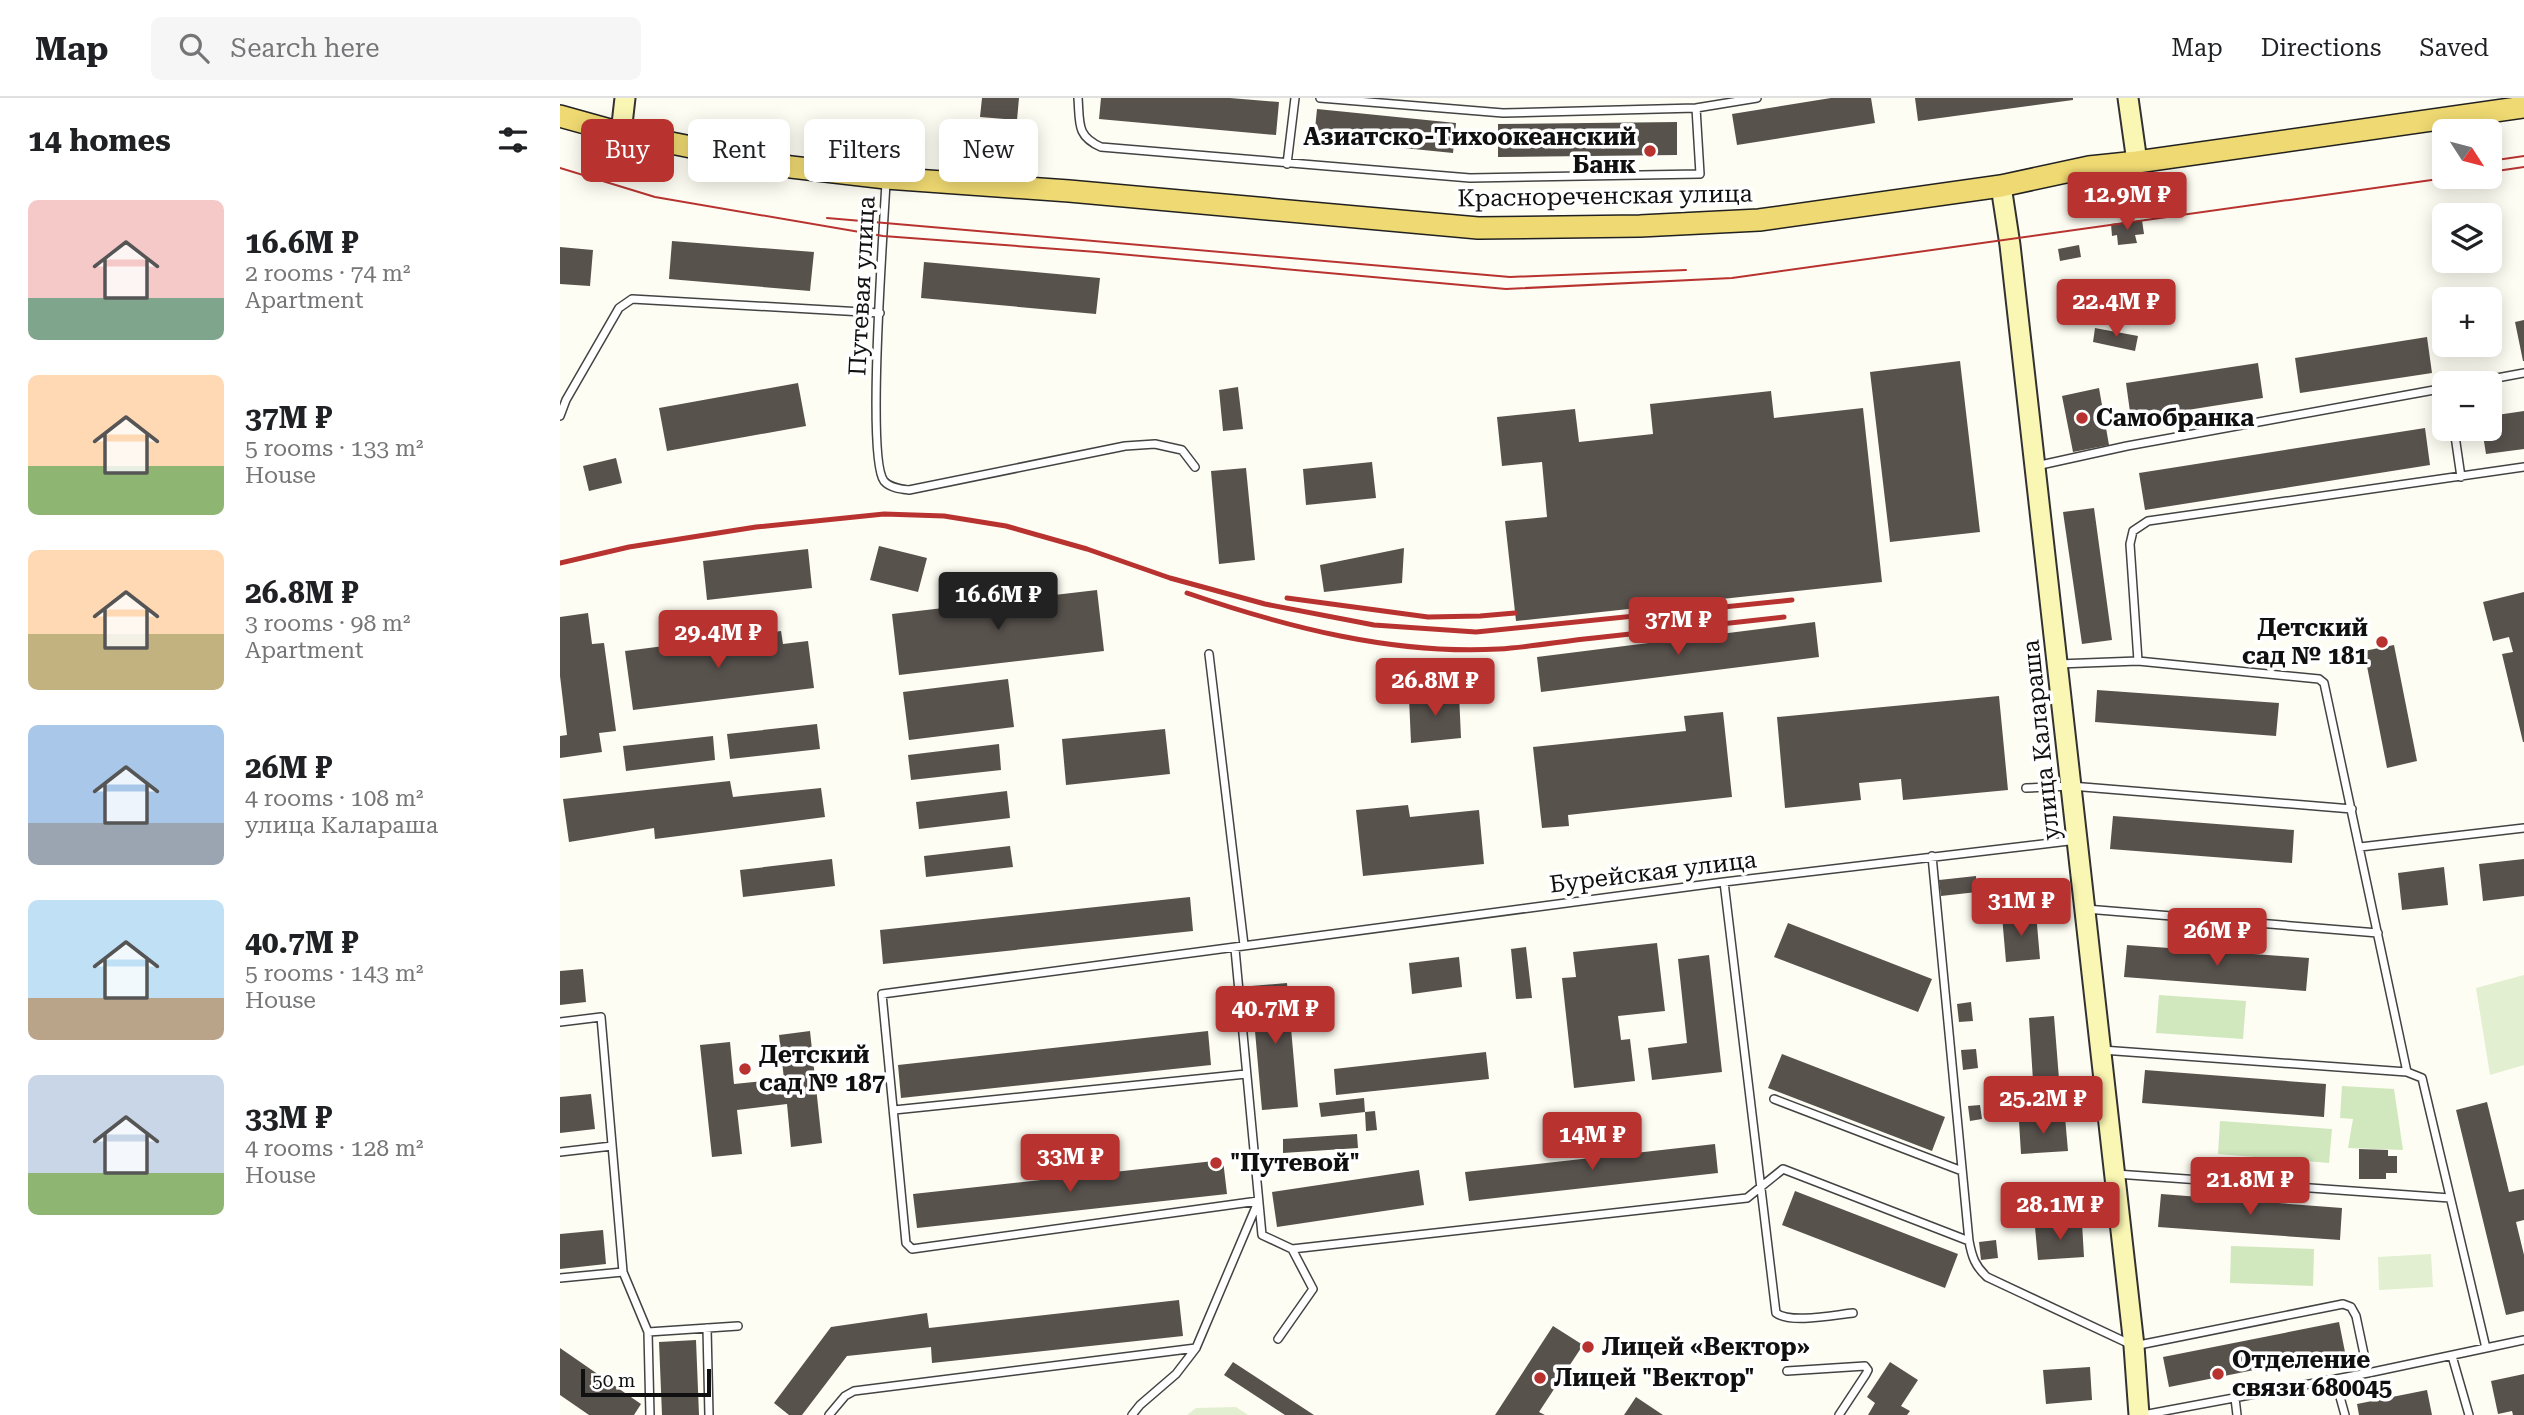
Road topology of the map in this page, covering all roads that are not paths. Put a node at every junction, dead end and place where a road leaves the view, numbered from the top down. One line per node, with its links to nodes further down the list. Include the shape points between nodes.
1 (625, 98): 10 (street)
2 (1079, 98): 14 (lane, via 1080,129 1087,141 1101,147)
3 (1294, 98): 14 (lane)
4 (1320, 98): 8 (lane, via 1503,113)
5 (1757, 98): 8 (lane)
6 (2128, 98): 13 (street)
7 (2524, 107): 13 (main road, Краснореченская улица)
8 (1696, 108): 14 (lane, via 1700,174 1470,178)
9 (560, 116): 11 (main road, Краснореченская улица)
10 (623, 119)
11 (581, 122)
12 (674, 144): 15 (main road, Краснореченская улица)
13 (2137, 162): 18 (main road, Краснореченская улица)
14 (1287, 164)
15 (804, 169)
16 (925, 181): 18 (main road, Краснореченская улица, via 1478,228 1759,220)
17 (886, 182): 19 (lane, Путевая улица)
18 (2001, 186): 25 (street, улица Калараша)
19 (880, 313): 23 (lane, via 632,299 619,308); 26 (lane, Путевая улица, via 879,467 893,487 909,490 1135,445 1182,450)
20 (2524, 373): 21 (lane)
21 (2502, 377)
22 (2432, 390): 25 (lane)
23 (560, 416)
24 (2456, 441): 28 (lane)
25 (2035, 466): 31 (street, улица Калараша)
26 (1195, 467)
27 (2524, 467): 28 (lane)
28 (2461, 477): 30 (lane, via 2148,521 2133,531 2130,544)
29 (1209, 654): 42 (lane)
30 (2138, 661): 31 (lane); 34 (lane, via 2322,680)
31 (2057, 664): 32 (street, улица Калараша)
32 (2071, 786): 33 (lane); 34 (lane); 36 (street, улица Калараша)
33 (2026, 788)
34 (2352, 809): 37 (lane)
35 (2524, 828): 37 (lane)
36 (2077, 839): 38 (lane, Бурейская улица); 40 (street, улица Калараша)
37 (2360, 847): 41 (lane)
38 (1932, 856): 39 (lane, Бурейская улица); 52 (lane)
39 (1724, 882): 42 (lane, Бурейская улица); 54 (lane)
40 (2085, 909): 41 (lane); 45 (street, улица Калараша)
41 (2378, 933): 46 (lane)
42 (1244, 945): 43 (lane, Бурейская улица)
43 (1235, 949): 47 (lane); 49 (lane, Бурейская улица, via 882,994)
44 (560, 1022): 50 (lane, via 601,1017)
45 (2101, 1050): 46 (lane); 53 (street, улица Калараша)
46 (2407, 1072): 55 (lane, via 2422,1078)
47 (1246, 1074): 49 (lane); 56 (lane)
48 (1774, 1099): 52 (lane)
49 (894, 1110): 56 (lane, via 905,1243 912,1249)
50 (612, 1146): 51 (lane); 59 (lane)
51 (560, 1152)
52 (1962, 1171): 57 (lane)
53 (2115, 1174): 55 (lane); 67 (street, улица Калараша)
54 (1760, 1187): 57 (lane, via 1783,1170); 58 (lane, via 1746,1198); 61 (lane, via 1776,1313 1782,1318)
55 (2450, 1198): 69 (lane)
56 (1258, 1201): 58 (lane, via 1262,1235); 68 (lane)
57 (1969, 1241): 67 (lane, via 1973,1261 1987,1277)
58 (1292, 1249): 65 (lane, via 1313,1289)
59 (623, 1272): 60 (lane); 64 (lane)
60 (560, 1278)
61 (1853, 1313)
62 (738, 1326): 63 (lane)
63 (707, 1328): 64 (lane); 76 (lane)
64 (648, 1332): 75 (lane)
65 (1279, 1339)
66 (2524, 1340): 69 (lane)
67 (2134, 1346): 72 (lane, via 2343,1304 2356,1316); 80 (street, улица Калараша)
68 (1196, 1348): 77 (lane, via 854,1391); 78 (lane)
69 (2486, 1349): 70 (lane)
70 (2452, 1356): 72 (lane); 83 (lane)
71 (1787, 1371): 79 (lane, via 1865,1366 1868,1370)
72 (2368, 1373): 73 (lane)
73 (2335, 1379): 74 (lane); 82 (lane)
74 (2235, 1398): 80 (lane); 81 (lane)
75 (650, 1415)
76 (709, 1415)
77 (829, 1415)
78 (1132, 1415)
79 (1839, 1415)
80 (2141, 1415)
81 (2238, 1415)
82 (2345, 1415)
83 (2469, 1415)

